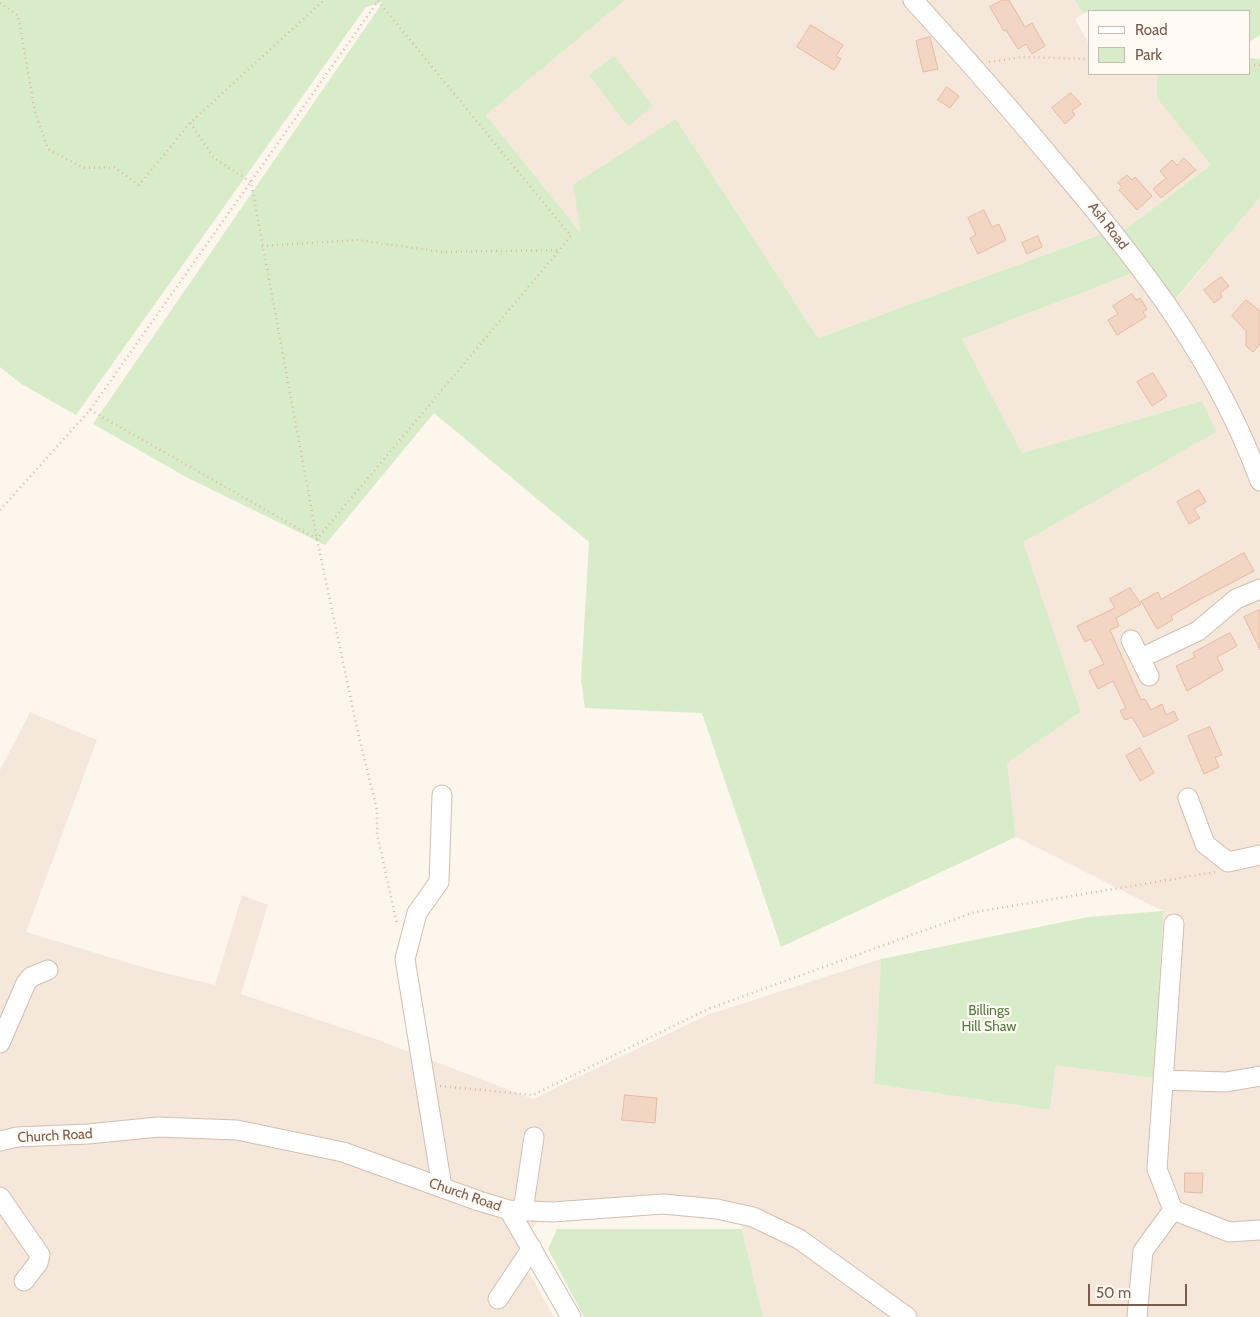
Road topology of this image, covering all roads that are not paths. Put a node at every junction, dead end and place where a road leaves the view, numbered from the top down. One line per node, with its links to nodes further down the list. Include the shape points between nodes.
1 (913, 0): 2 (street, Ash Road, via 1110,227 1188,333 1244,436)
2 (1260, 481)
3 (1260, 589): 5 (street, via 1236,599 1198,631)
4 (1131, 640): 5 (street)
5 (1141, 658): 6 (street)
6 (1149, 676)
7 (442, 795): 17 (street, via 439,882 417,913 405,959)
8 (1188, 798): 9 (street, via 1205,844 1228,862)
9 (1260, 855)
10 (1174, 924): 14 (street)
11 (48, 970): 12 (street, via 31,977 26,983)
12 (0, 1043)
13 (1260, 1076): 14 (street, via 1226,1082)
14 (1164, 1080): 20 (street, via 1157,1169)
15 (534, 1136): 19 (street)
16 (0, 1142): 17 (street, Church Road, via 17,1137 158,1127 237,1130 343,1152)
17 (442, 1187): 19 (street, Church Road)
18 (0, 1197): 24 (street, via 40,1255)
19 (516, 1210): 21 (street, Church Road); 23 (street)
20 (1173, 1210): 22 (street, via 1229,1232); 28 (street, via 1143,1250)
21 (552, 1212): 23 (street, via 535,1229); 27 (street, Church Road, via 663,1204 753,1217 799,1239)
22 (1260, 1230)
23 (530, 1246): 25 (street); 26 (street)
24 (24, 1281)
25 (498, 1299)
26 (571, 1317)
27 (907, 1317)
28 (1137, 1317)

